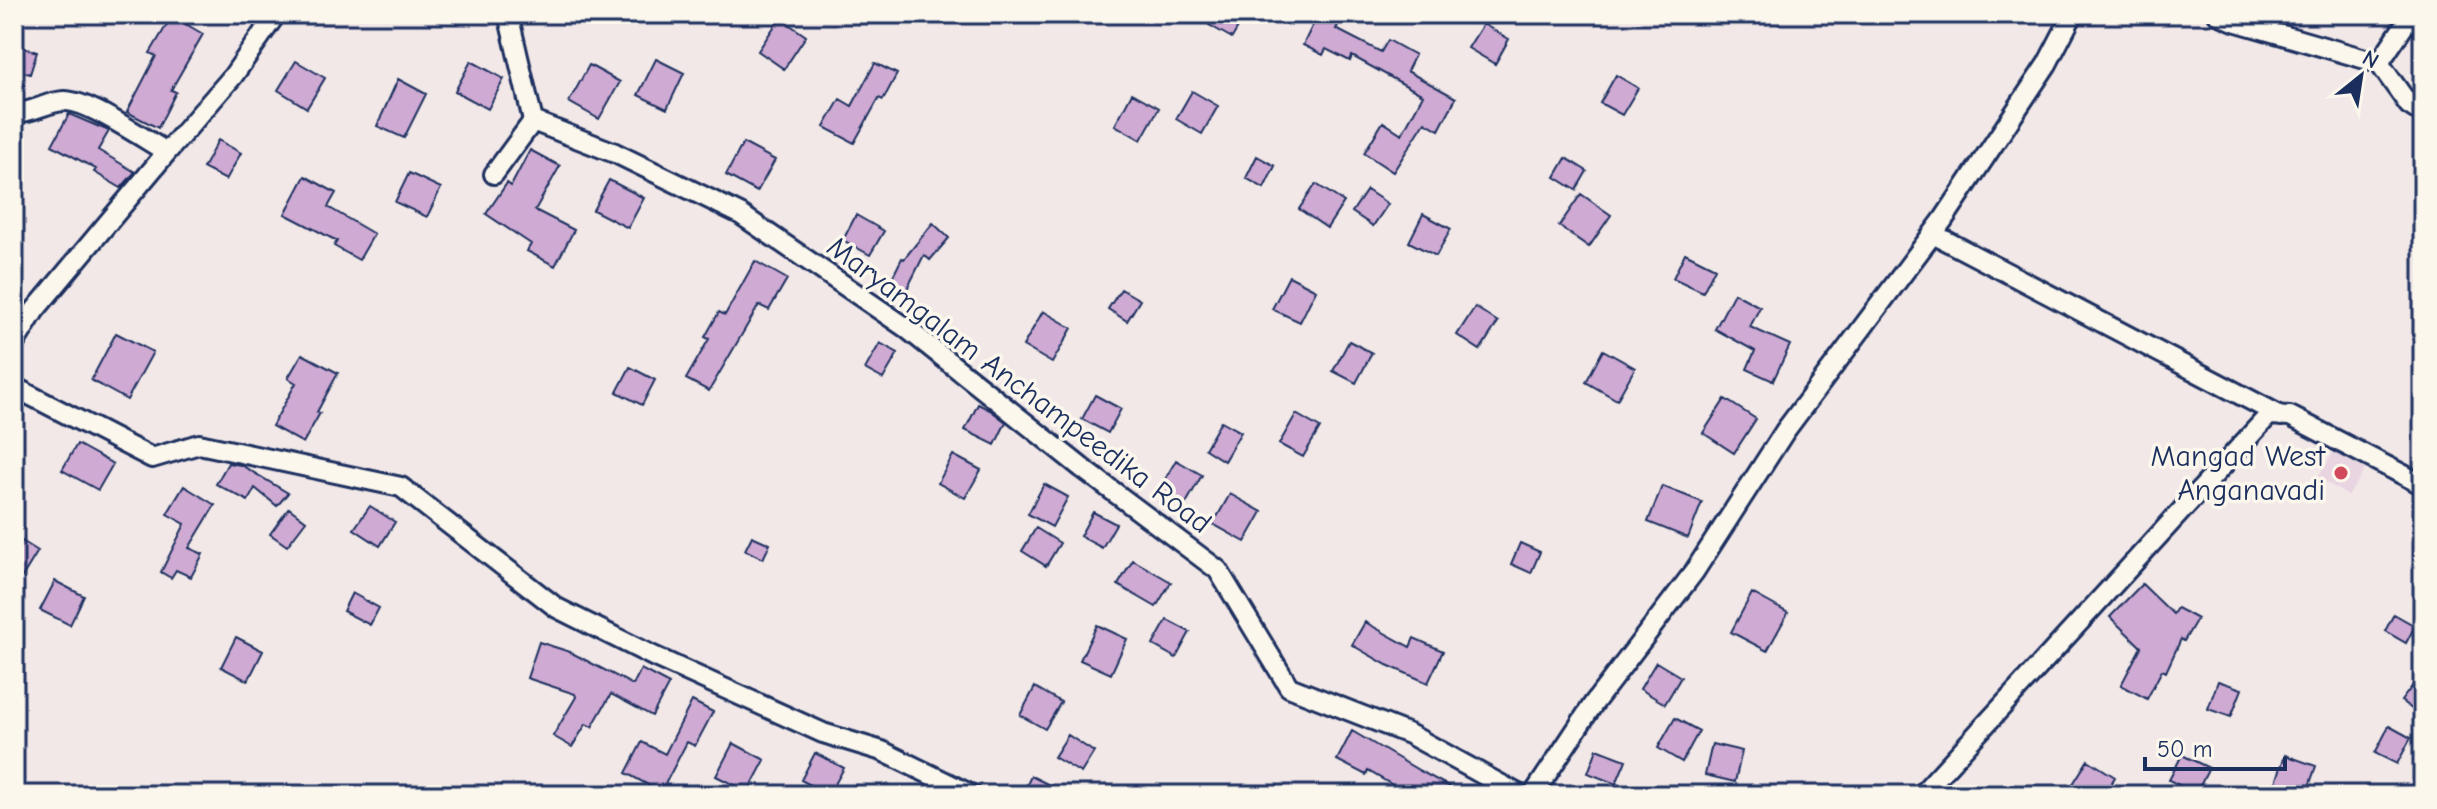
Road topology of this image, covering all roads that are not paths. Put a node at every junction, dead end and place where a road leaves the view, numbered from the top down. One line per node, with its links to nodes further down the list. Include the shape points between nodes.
1 (276, 14): 10 (street, via 233,76)
2 (508, 14): 9 (street)
3 (2073, 14): 12 (street, via 2047,64)
4 (2218, 14): 6 (street)
5 (2412, 14): 6 (street)
6 (2379, 63): 8 (street, via 2409,105)
7 (14, 113): 10 (street, via 63,101 82,103)
8 (2423, 114)
9 (533, 121): 11 (street); 18 (street, Maryamgalam Anchampeedika Road, via 615,153 740,214 905,327 1218,570 1289,687 1409,734)
10 (167, 152): 13 (street, via 35,310)
11 (494, 174)
12 (1933, 234): 15 (street); 19 (street, via 1785,431 1694,572 1594,703)
13 (14, 344)
14 (14, 387): 17 (street, via 152,458 199,444 401,487 557,608 823,733 882,751)
15 (2281, 416): 16 (street); 20 (street, via 2269,415)
16 (2423, 485)
17 (972, 795)
18 (1520, 795)
19 (1533, 795)
20 (1921, 795)

